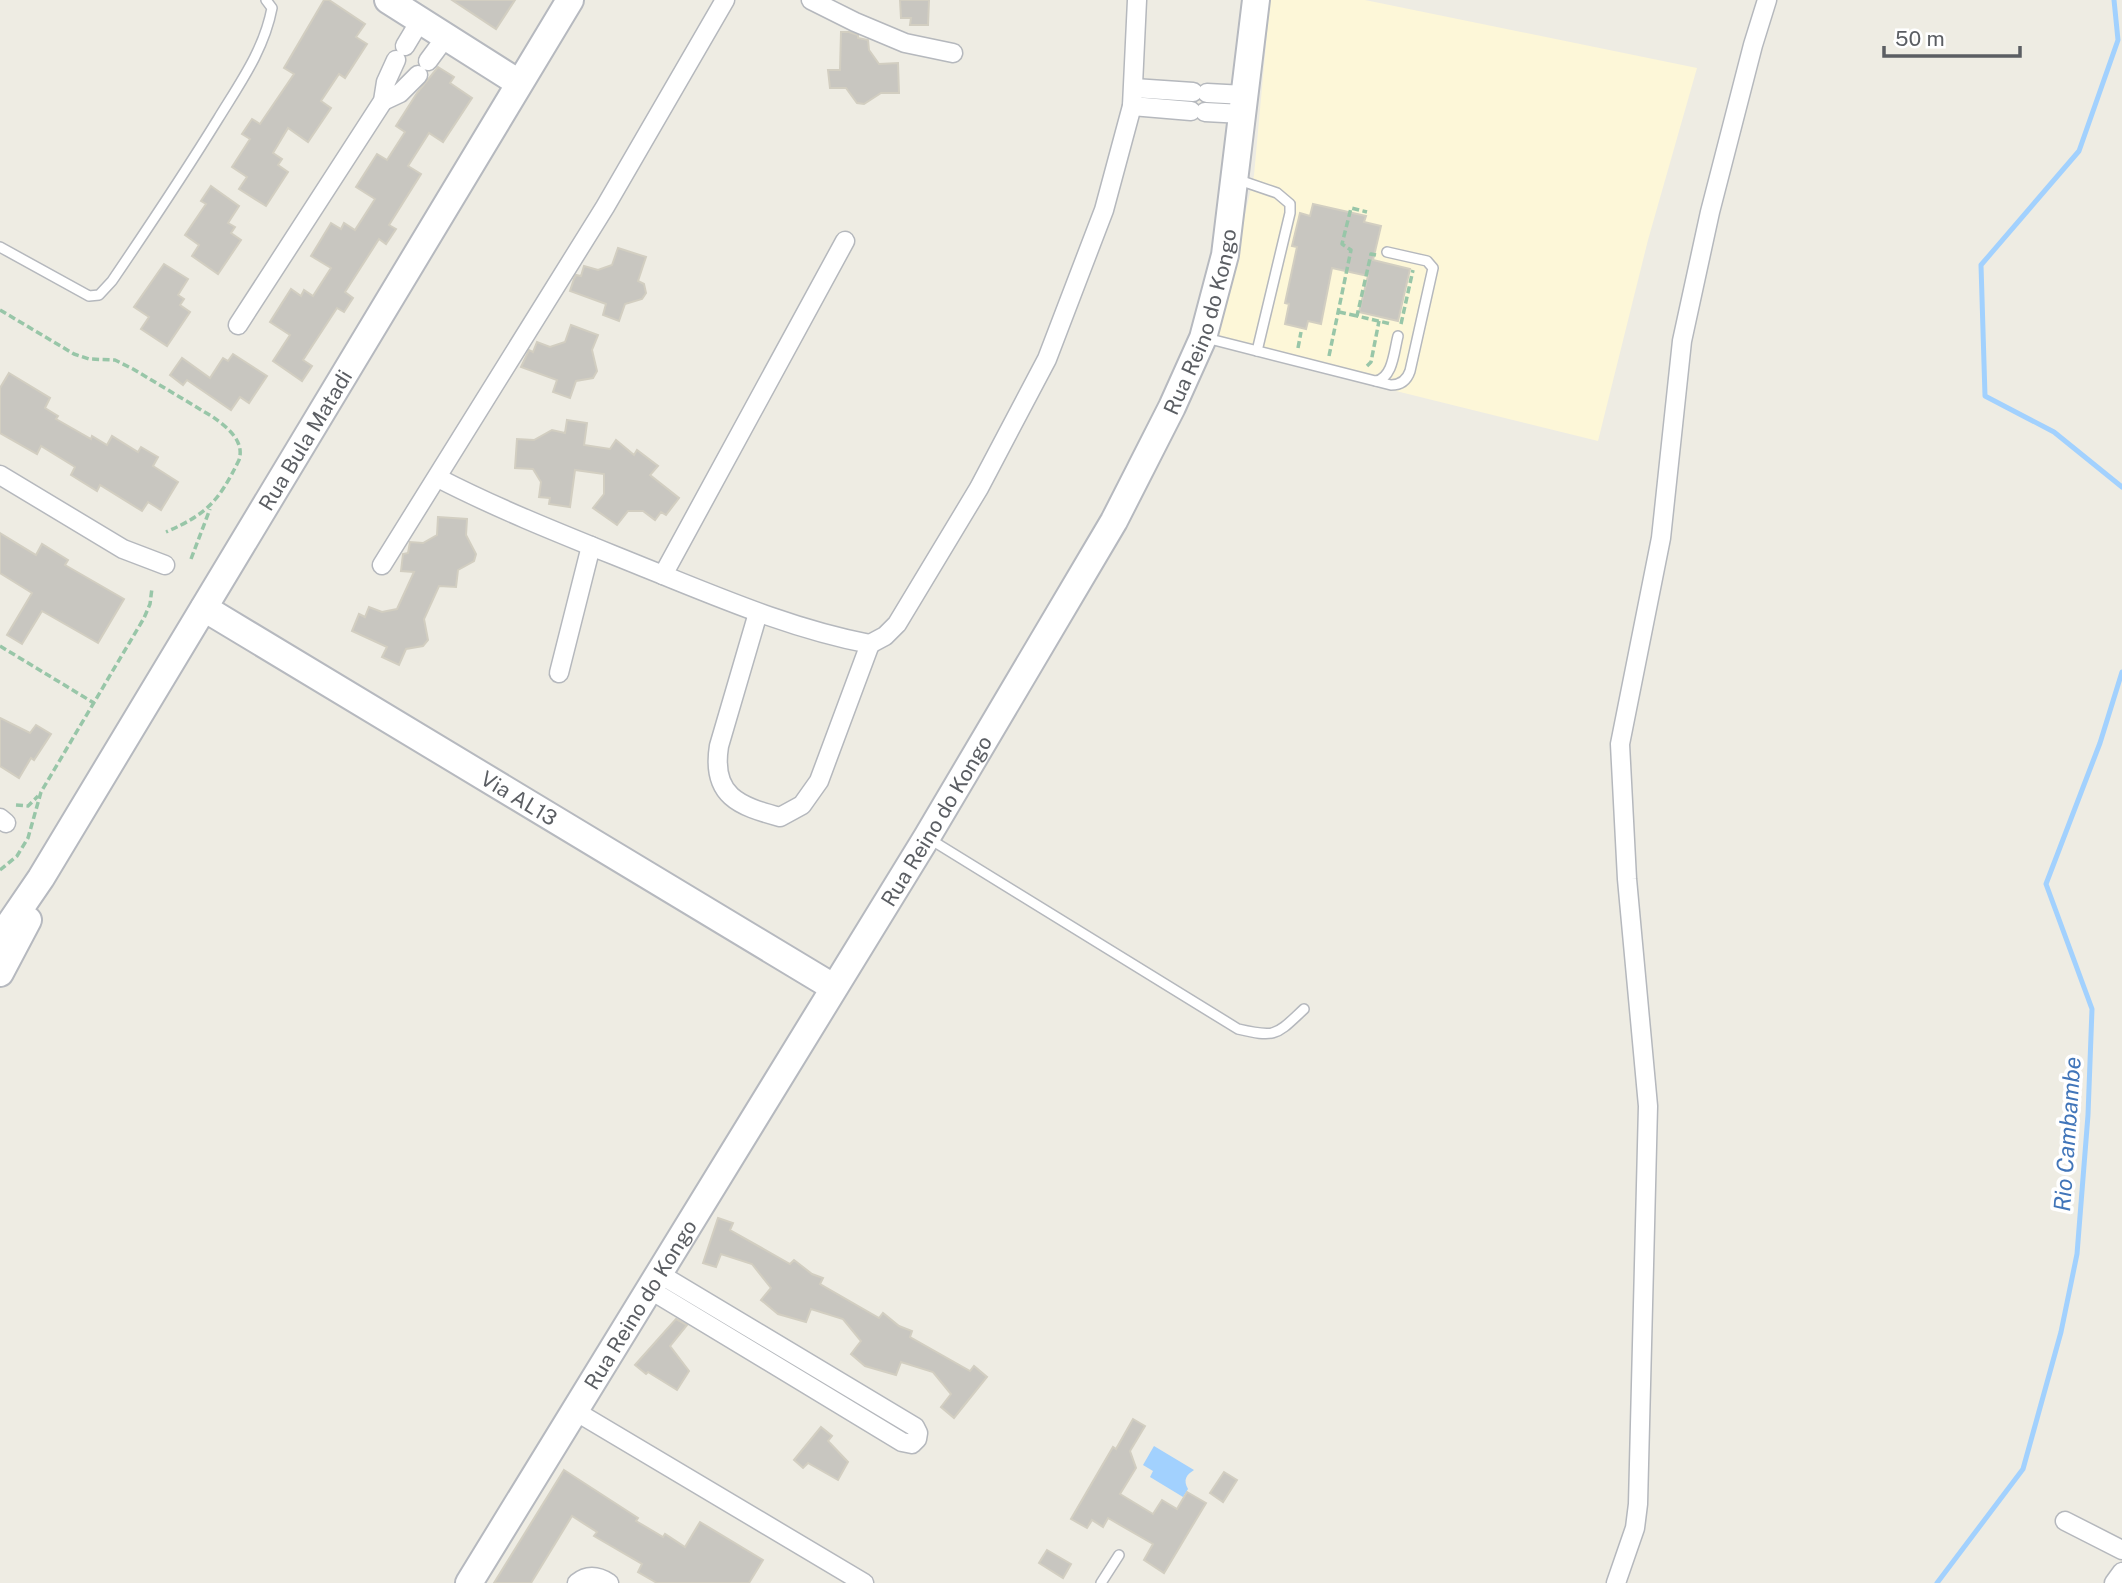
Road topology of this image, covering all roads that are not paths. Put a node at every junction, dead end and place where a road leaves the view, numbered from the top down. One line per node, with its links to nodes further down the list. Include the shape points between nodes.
1 (266, 0): 19 (lane, via 272,8 257,57 177,186 99,295 89,296)
2 (388, 0): 9 (street)
3 (570, 0): 12 (street, Rua Bula Matadi)
4 (725, 0): 29 (street, via 605,207)
5 (811, 0): 11 (street, via 905,43)
6 (1138, 0): 13 (street)
7 (1256, 0): 15 (street, Rua Reino do Kongo)
8 (1767, 0): 55 (street, via 1710,212 1682,341 1661,538 1620,744 1648,1106 1638,1504)
9 (420, 20): 10 (street); 14 (street, via 386,82)
10 (445, 38): 12 (street); 14 (street, via 400,93)
11 (953, 54)
12 (519, 83): 34 (street, Rua Bula Matadi)
13 (1133, 88): 15 (street, via 1200,92); 16 (street)
14 (383, 101): 21 (street)
15 (1244, 105): 16 (street, via 1198,111); 17 (street, Rua Reino do Kongo)
16 (1132, 106): 36 (street, via 1104,209 1047,359 979,488 897,624)
17 (1235, 179): 23 (street, Rua Reino do Kongo, via 1225,256); 24 (lane, via 1277,193 1290,204)
18 (845, 240): 33 (street)
19 (0, 247)
20 (1385, 254): 27 (lane, via 1427,261 1433,268 1409,374)
21 (238, 325)
22 (1398, 336): 25 (lane)
23 (1203, 338): 24 (lane); 38 (street, Rua Reino do Kongo, via 1114,521)
24 (1257, 351): 26 (lane)
25 (1389, 371): 26 (lane, via 1381,381); 27 (lane, via 1391,381)
26 (1373, 381): 27 (lane)
27 (1399, 384)
28 (0, 475): 31 (street, via 123,549)
29 (438, 478): 30 (street); 32 (street)
30 (591, 546): 33 (street); 37 (street)
31 (165, 565)
32 (382, 565)
33 (663, 575): 35 (street)
34 (204, 608): 39 (street, Rua Bula Matadi); 42 (street, Via AL13)
35 (758, 614): 36 (street); 36 (street, via 716,762 720,781 732,799 780,817 802,805 819,781)
36 (870, 644)
37 (559, 673)
38 (927, 837): 42 (street, Rua Reino do Kongo); 43 (lane, via 1238,1029 1279,1032)
39 (41, 878): 40 (street, Rua Bula Matadi); 41 (street, Rua Bula Matadi, via 26,925)
40 (0, 938)
41 (0, 973)
42 (833, 988): 44 (street, Rua Reino do Kongo)
43 (1304, 1009)
44 (653, 1281): 44 (street, via 902,1442 912,1444 917,1439 915,1427); 45 (street, Rua Reino do Kongo)
45 (575, 1411): 50 (street, Rua Reino do Kongo); 53 (street)
46 (2065, 1521): 47 (street)
47 (2122, 1550)
48 (1119, 1555): 54 (lane)
49 (2122, 1572): 56 (street)
50 (469, 1583)
51 (577, 1583): 52 (street, via 594,1577)
52 (609, 1583)
53 (863, 1583)
54 (1101, 1583)
55 (1616, 1583)
56 (2115, 1583)

